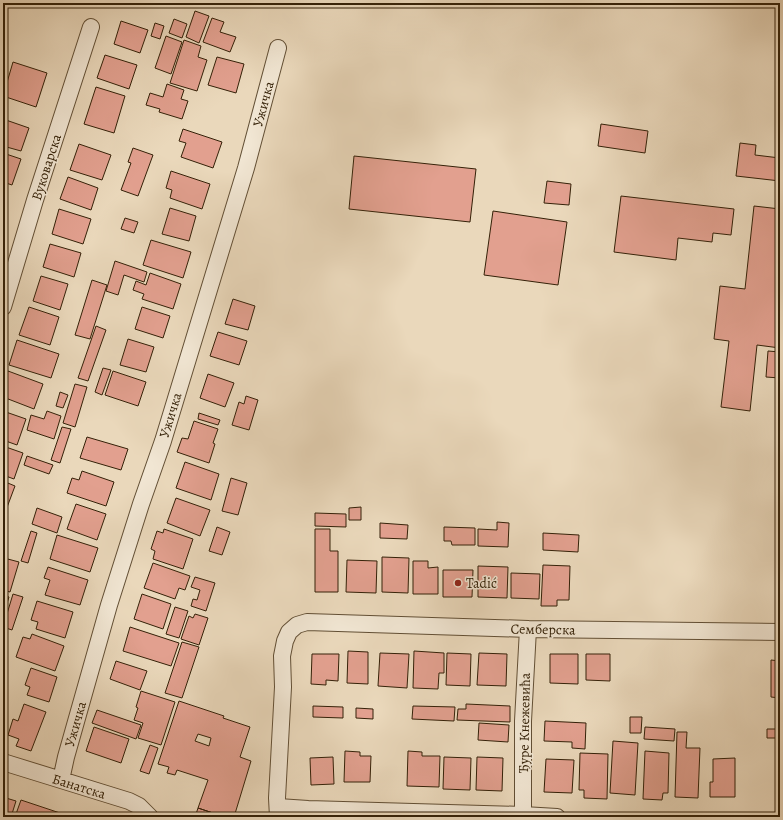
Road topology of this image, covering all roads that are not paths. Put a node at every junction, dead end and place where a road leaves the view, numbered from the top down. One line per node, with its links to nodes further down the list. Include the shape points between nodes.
1 (90, 27): 3 (street, Вуковарска)
2 (278, 48): 7 (street, Ужичка, via 241,183 163,441 109,605)
3 (3, 307)
4 (528, 629): 5 (street, Семберска); 8 (street, Семберска, via 307,622 297,625 289,632 282,656); 9 (street, Ђуре Кнежевића, via 523,721)
5 (780, 632)
6 (3, 762): 7 (street, Банатска)
7 (60, 780): 10 (street, Банатска, via 129,801 139,806)
8 (278, 812): 9 (street, via 308,810)
9 (523, 816): 11 (street)
10 (150, 817)
11 (557, 817)

